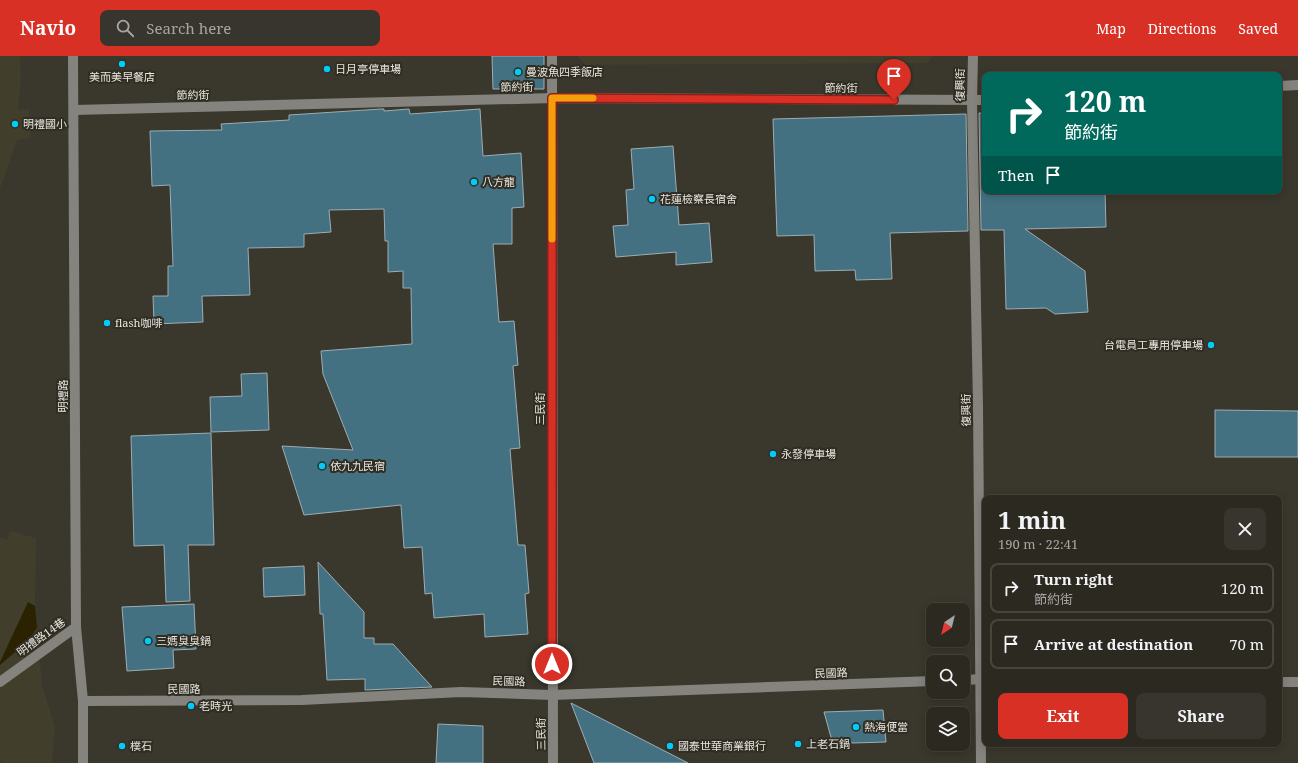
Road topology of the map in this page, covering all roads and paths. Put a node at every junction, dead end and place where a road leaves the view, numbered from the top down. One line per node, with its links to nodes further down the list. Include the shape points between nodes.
1 (73, 56): 9 (street, 明禮路)
2 (552, 56): 6 (street, 三民街)
3 (973, 56): 8 (street, 復興街)
4 (1298, 85): 5 (street)
5 (1282, 86)
6 (552, 98): 8 (street, 節約街); 9 (street, 節約街); 17 (street, 三民街)
7 (982, 100): 8 (street, 節約街)
8 (972, 101): 11 (street, 復興街)
9 (74, 110): 10 (street, 明禮路)
10 (76, 627): 14 (street, 明禮路14巷); 18 (street, 明禮路)
11 (982, 679): 12 (street); 21 (street, 復興街)
12 (970, 680)
13 (926, 681): 17 (street, 民國路)
14 (0, 682)
15 (1282, 682): 16 (street)
16 (1298, 682)
17 (552, 695): 18 (street, 民國路, via 461,692 302,700); 20 (street, 三民街)
18 (83, 701): 19 (street, 明禮路)
19 (83, 763)
20 (554, 763)
21 (981, 763)

